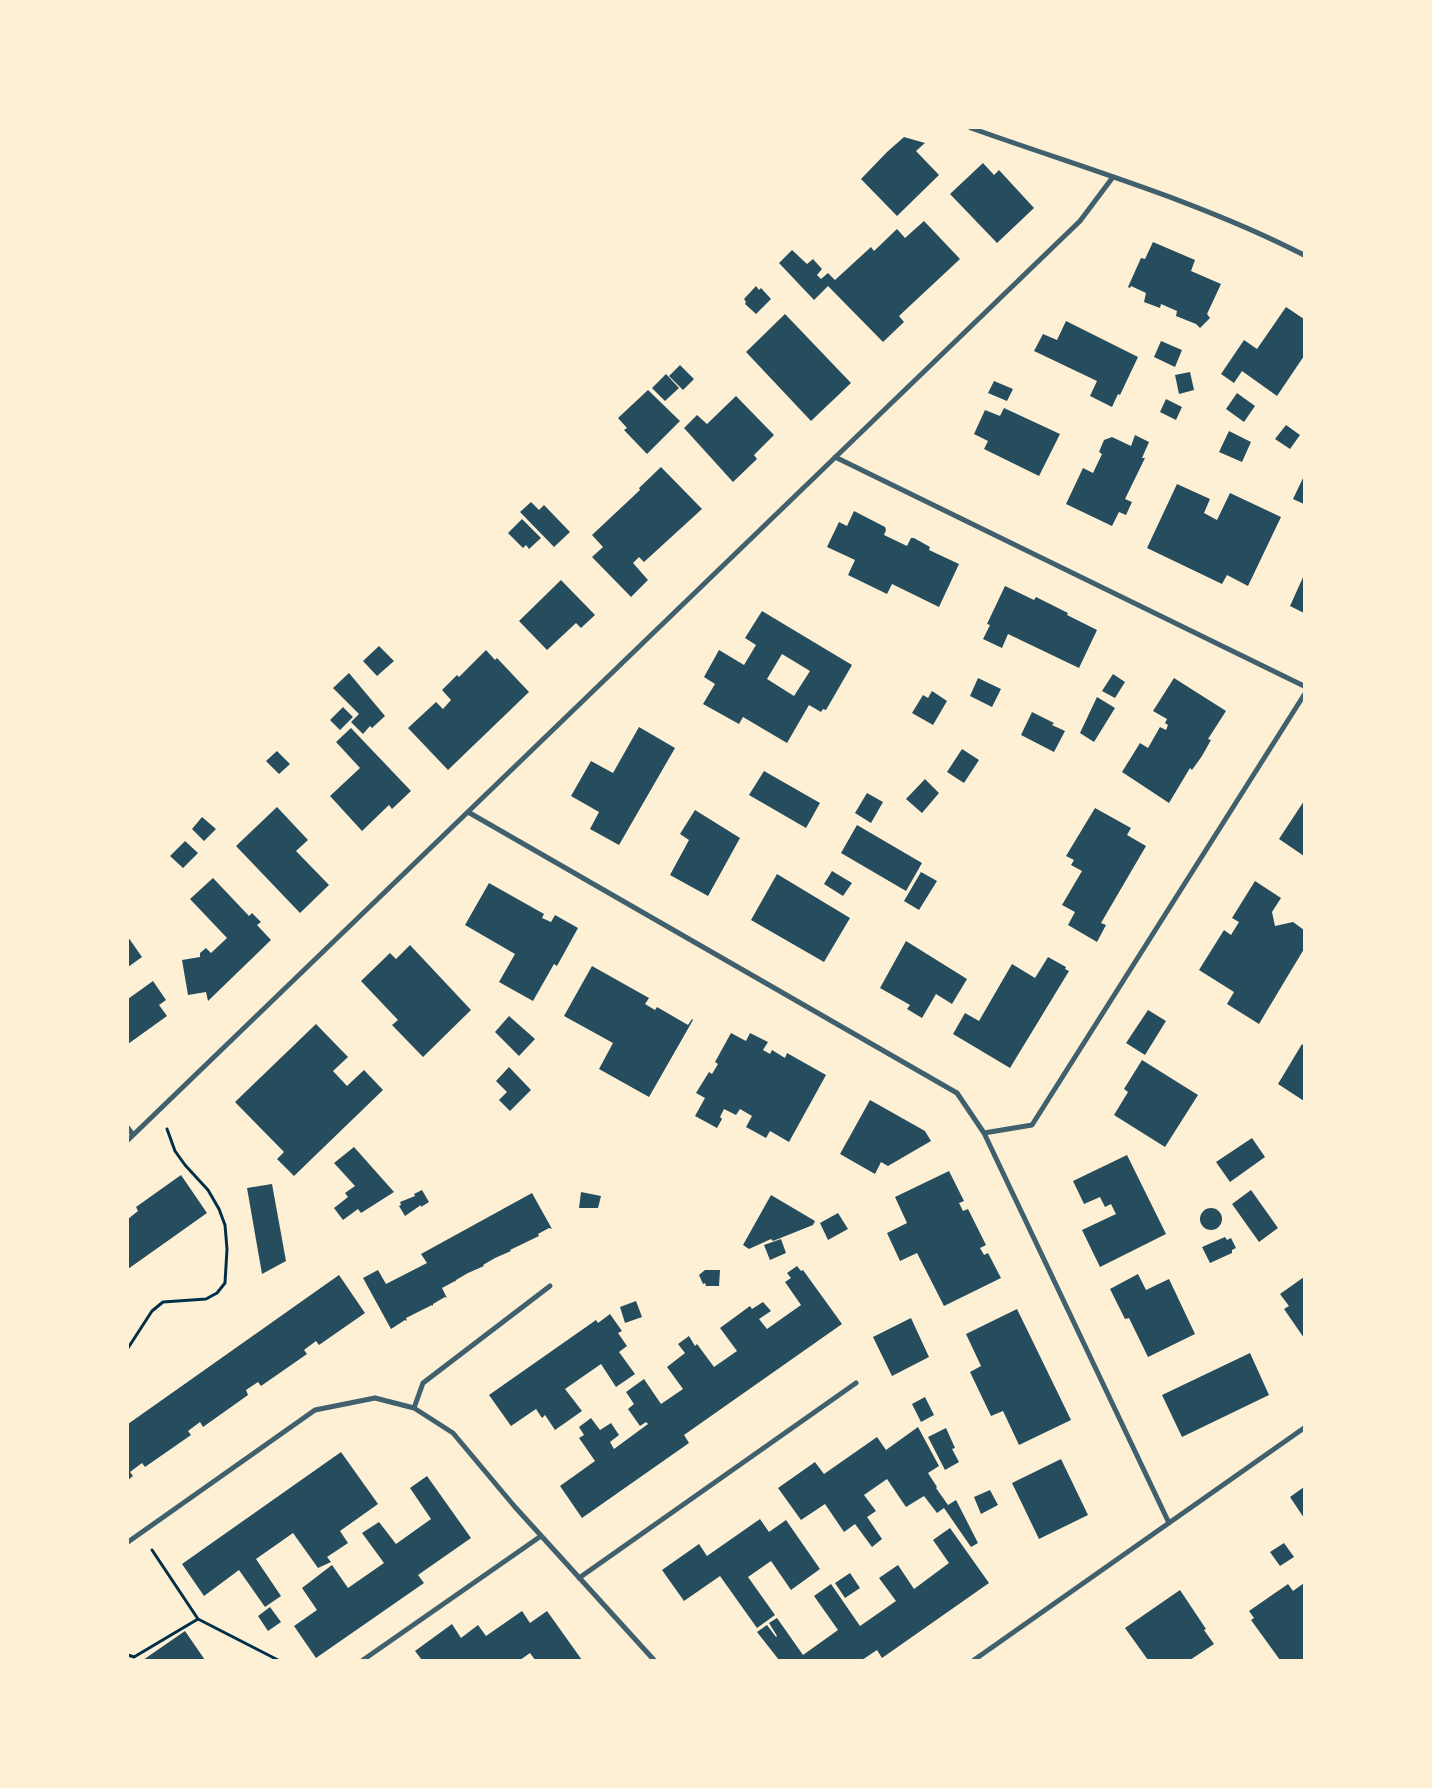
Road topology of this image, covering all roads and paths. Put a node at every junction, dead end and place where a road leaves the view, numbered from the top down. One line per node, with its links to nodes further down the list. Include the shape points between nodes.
1 (971, 128): 2 (street)
2 (1113, 177): 3 (street); 4 (street, via 1080,221)
3 (1304, 255)
4 (836, 457): 5 (street); 7 (street)
5 (1304, 686)
6 (1304, 695): 10 (street, via 1032,1124)
7 (468, 812): 8 (street); 10 (street, via 957,1093)
8 (160, 1109): 11 (street); 14 (path, via 175,1151 208,1190 225,1225 225,1283 206,1300 162,1302 152,1310)
9 (128, 1128): 11 (street)
10 (984, 1133): 18 (street)
11 (133, 1135): 12 (street)
12 (128, 1140)
13 (550, 1286): 16 (street, via 423,1383)
14 (128, 1348)
15 (856, 1383): 22 (street)
16 (414, 1408): 19 (street, via 375,1398 315,1410); 20 (street, via 453,1433)
17 (1304, 1428): 18 (street)
18 (1169, 1523): 28 (street)
19 (141, 1532): 21 (street); 23 (path)
20 (542, 1536): 22 (street); 26 (street)
21 (128, 1542)
22 (579, 1578): 27 (street)
23 (198, 1619): 24 (path, via 134,1657); 25 (path)
24 (128, 1655)
25 (278, 1660)
26 (363, 1660)
27 (654, 1660)
28 (974, 1660)

